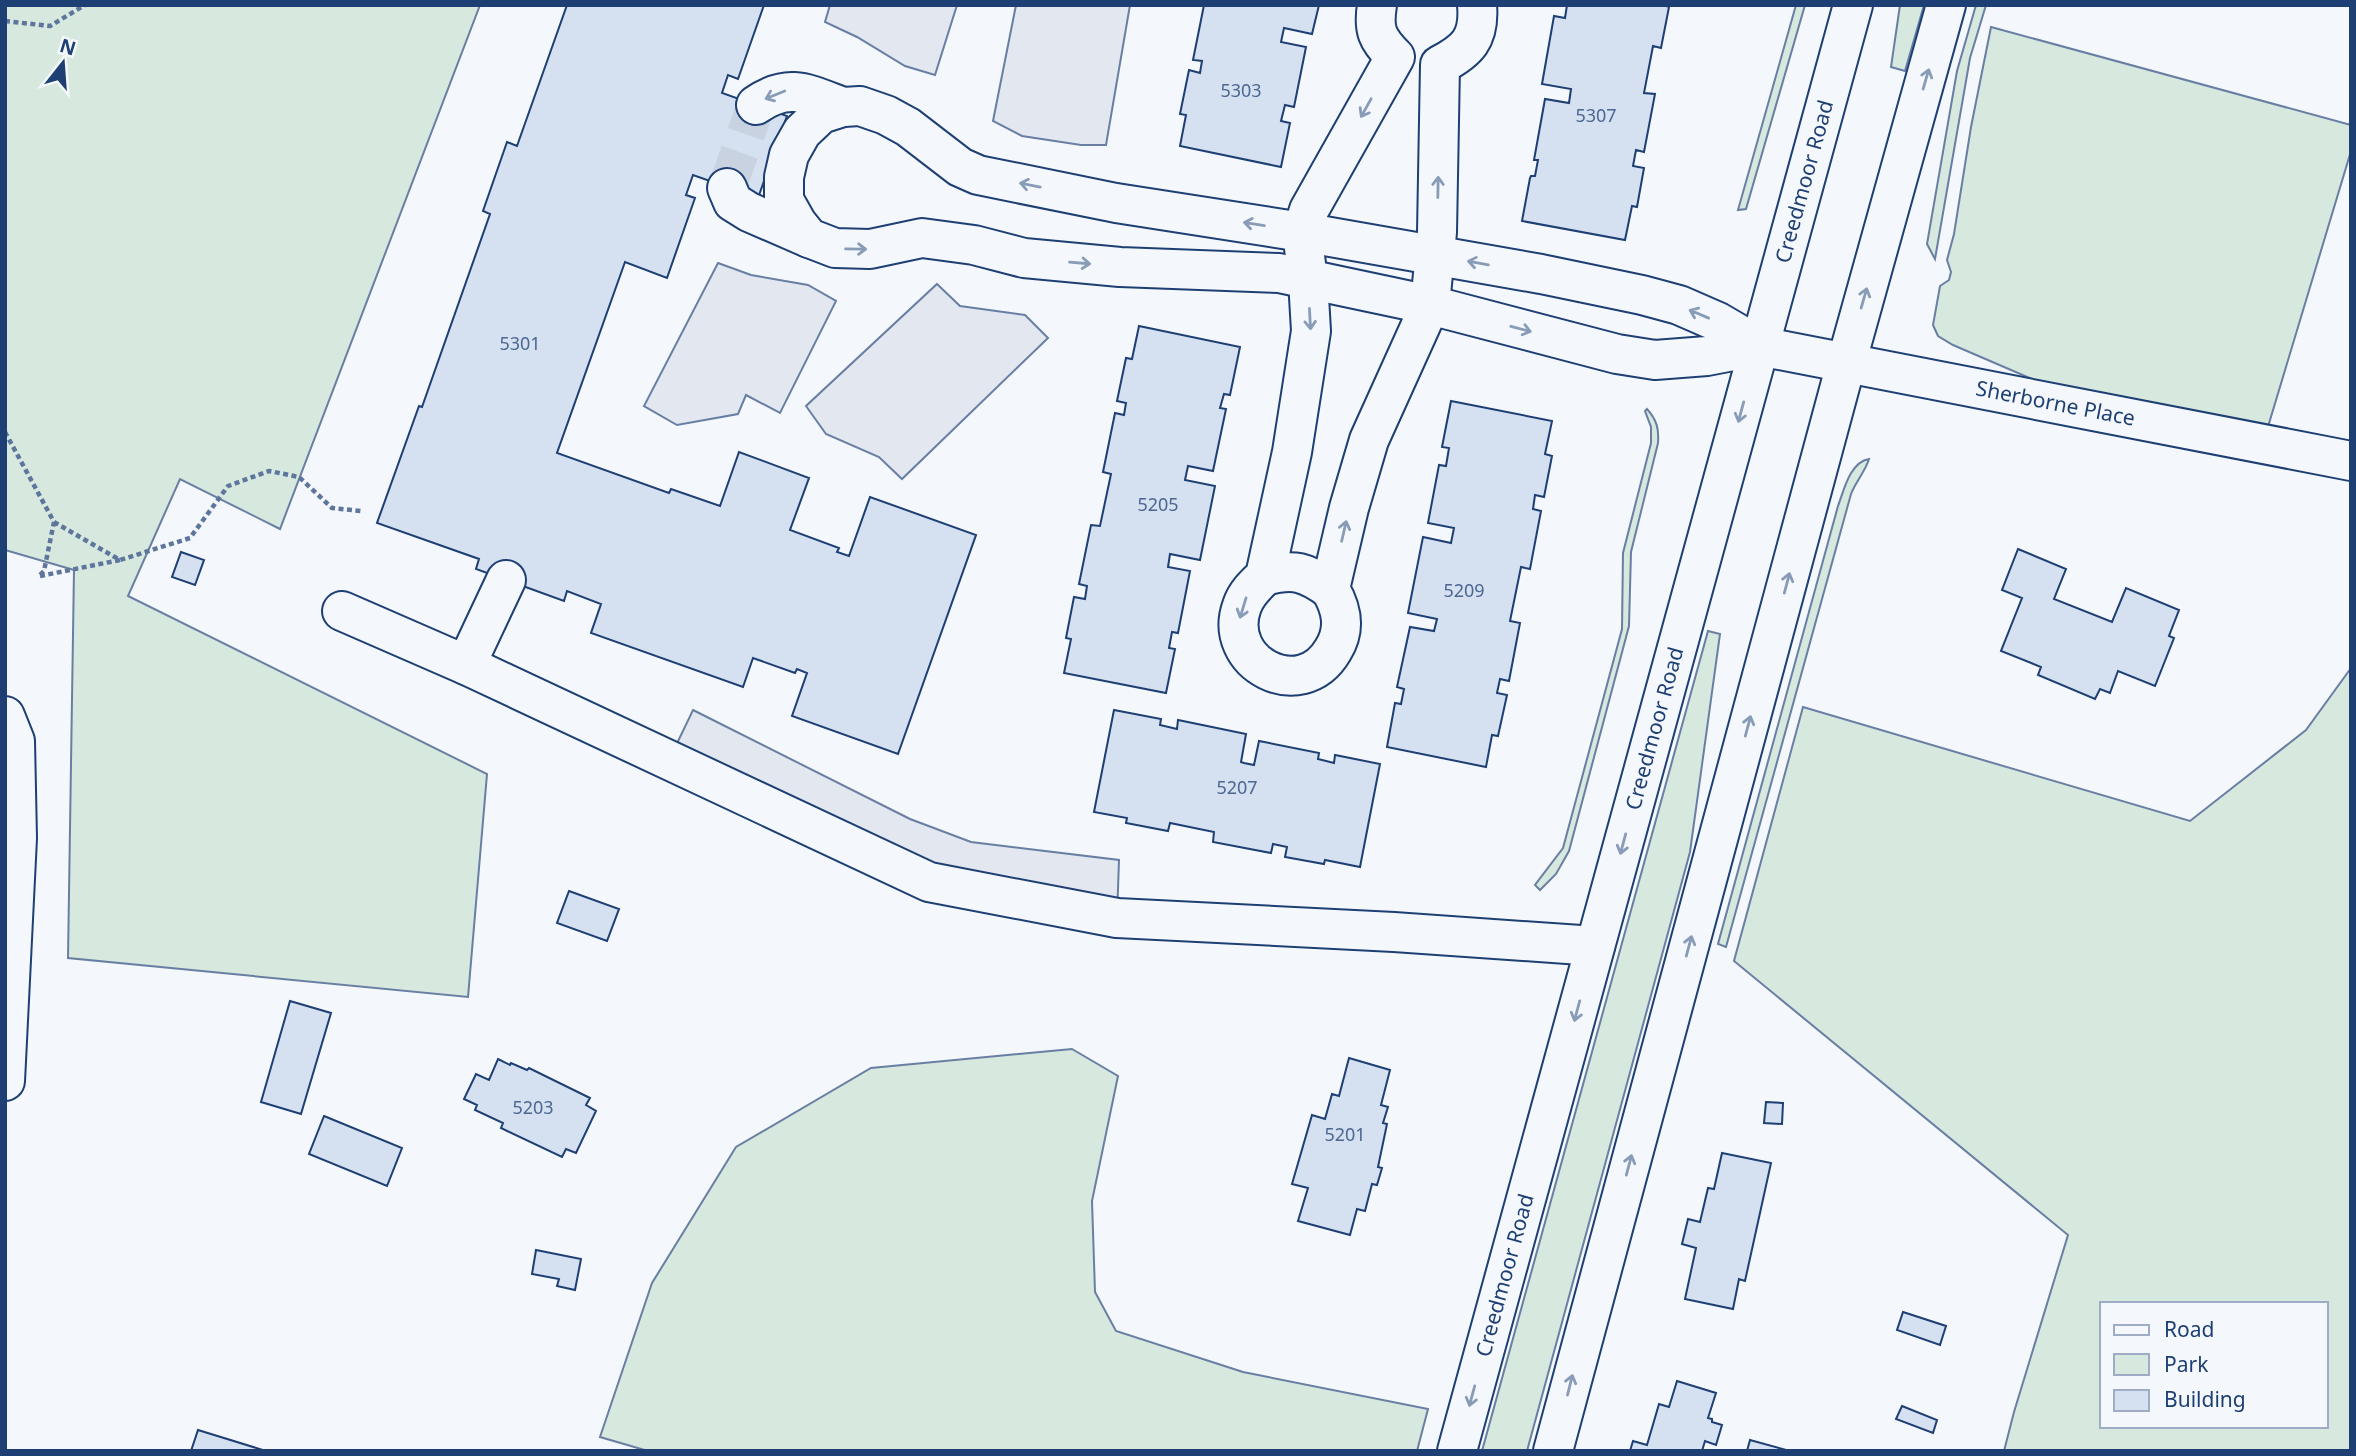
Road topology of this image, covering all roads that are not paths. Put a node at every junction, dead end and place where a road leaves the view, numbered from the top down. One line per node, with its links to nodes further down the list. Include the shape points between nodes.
1 (1377, 5): 5 (main road, via 1375,30)
2 (1477, 5): 6 (main road, via 1472,40 1460,54)
3 (1853, 5): 15 (main road, Creedmoor Road)
4 (1946, 5): 16 (main road, one-way to 4)
5 (1395, 57): 6 (main road, via 1414,66); 10 (main road, one-way to 10, via 1309,209)
6 (1440, 65): 12 (main road, one-way to 6)
7 (756, 106): 8 (main road, one-way to 7, via 786,91)
8 (843, 107): 10 (main road, one-way to 8, via 1116,203 978,175 886,115 860,106); 11 (main road, via 821,114 802,132 789,155 785,200)
9 (727, 188): 11 (main road, via 733,202)
10 (1302, 232): 12 (main road); 13 (main road)
11 (808, 238): 13 (main road, one-way to 13, via 835,248 870,249 922,238 1024,258 1120,267 1241,270)
12 (1434, 255): 14 (main road); 15 (main road, one-way to 12, via 1679,305)
13 (1308, 280): 14 (main road); 18 (main road, one-way to 18, via 1311,331 1299,415)
14 (1430, 304): 15 (main road, one-way to 15, via 1655,360); 20 (main road, one-way to 14, via 1368,440)
15 (1759, 346): 16 (main road, Sherborne Place); 24 (main road, Creedmoor Road, one-way to 24)
16 (1846, 364): 17 (main road, Sherborne Place); 27 (main road, one-way to 16)
17 (2351, 461)
18 (1265, 576): 20 (main road, via 1304,572); 20 (main road, one-way to 20, via 1241,607 1238,629 1245,649 1260,667 1278,674 1296,676 1313,671 1328,659 1339,641 1342,623)
19 (506, 580): 22 (main road)
20 (1331, 589)
21 (342, 611): 22 (main road)
22 (466, 665): 24 (main road, via 929,882 1117,918)
23 (5, 716): 25 (main road, via 15,741 17,838)
24 (1595, 946): 26 (main road, Creedmoor Road, one-way to 26)
25 (5, 1080)
26 (1457, 1451)
27 (1553, 1451)

